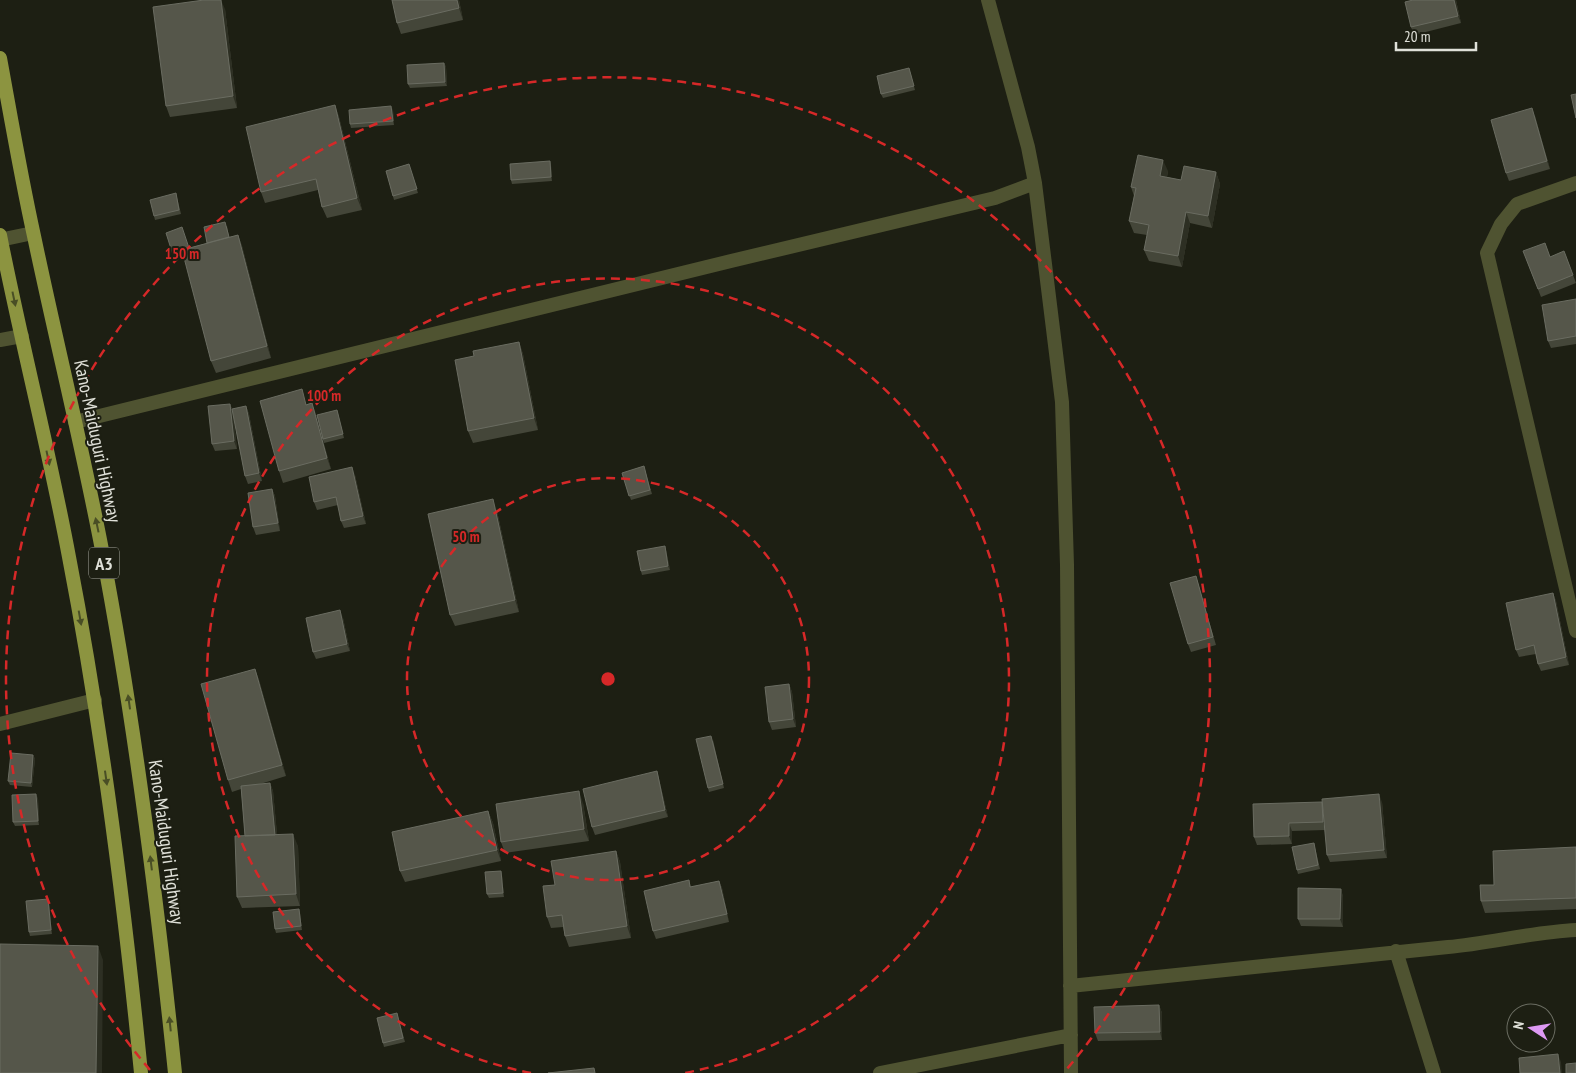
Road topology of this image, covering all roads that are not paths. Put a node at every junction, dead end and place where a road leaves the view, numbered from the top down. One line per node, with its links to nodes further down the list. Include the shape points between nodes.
1 (988, 0): 3 (street)
2 (0, 58): 5 (highway, Kano-Maiduguri Highway / A3)
3 (1035, 183): 9 (street, via 995,198); 15 (street, via 1062,402 1067,565)
4 (1576, 183): 10 (street, via 1517,204 1501,224 1487,253)
5 (33, 233): 6 (street); 9 (highway, Kano-Maiduguri Highway / A3)
6 (0, 238): 7 (highway, A3, one-way to 7)
7 (22, 336): 8 (street); 11 (highway, A3, one-way to 11, via 69,554)
8 (0, 340)
9 (75, 422): 18 (highway, Kano-Maiduguri Highway / A3, one-way to 9, via 164,967 128,694)
10 (1576, 631)
11 (95, 700): 12 (street); 17 (highway, A3, one-way to 17, via 118,866)
12 (0, 724)
13 (1576, 930): 14 (street)
14 (1396, 951): 15 (street); 21 (street)
15 (1070, 986): 16 (street)
16 (1071, 1035): 19 (street); 20 (street)
17 (141, 1073)
18 (174, 1073)
19 (880, 1073)
20 (1071, 1073)
21 (1434, 1073)

